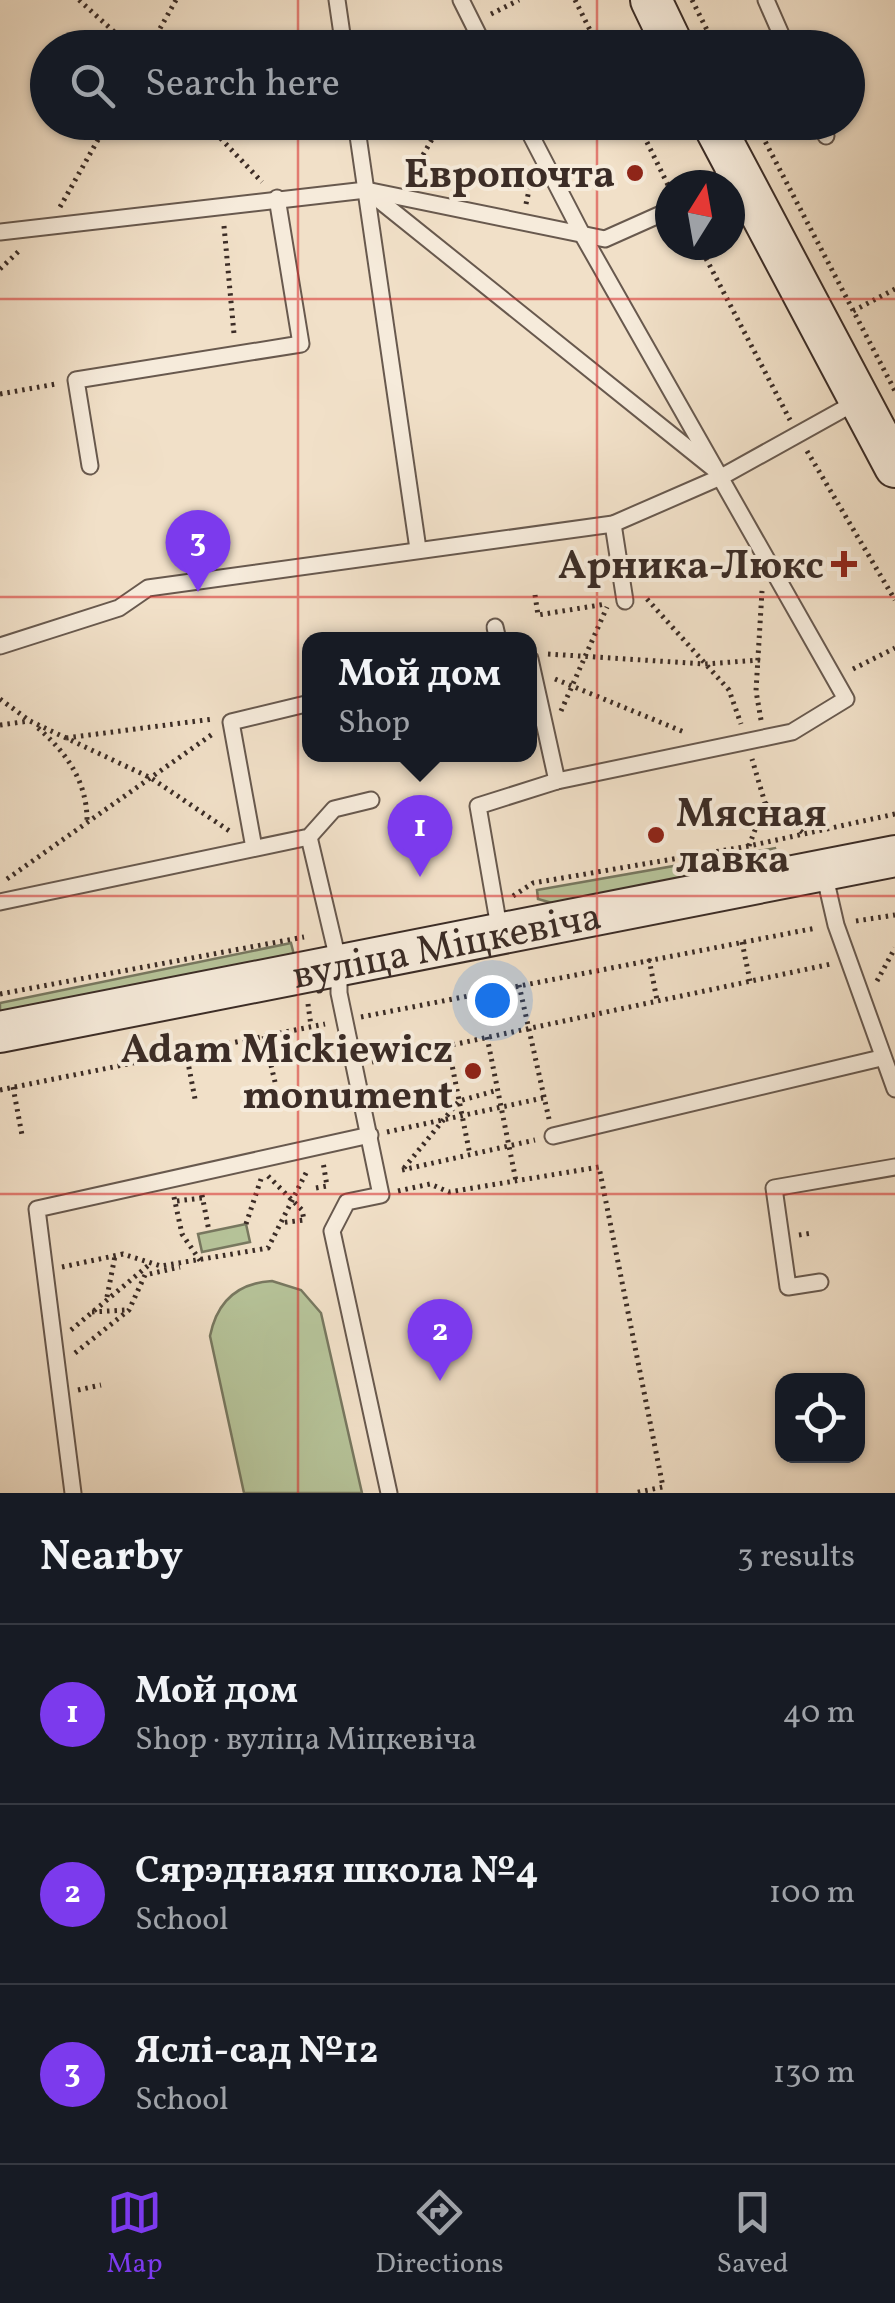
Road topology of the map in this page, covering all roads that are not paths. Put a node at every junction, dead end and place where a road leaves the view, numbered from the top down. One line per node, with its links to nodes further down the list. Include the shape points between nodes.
1 (337, 0): 5 (lane)
2 (461, 0): 6 (lane)
3 (651, 0): 7 (main road)
4 (766, 0): 8 (lane)
5 (341, 30)
6 (476, 30)
7 (665, 30)
8 (779, 30)
9 (359, 140): 13 (lane)
10 (533, 140): 18 (lane)
11 (716, 140): 12 (main road)
12 (722, 170)
13 (366, 190): 14 (lane); 18 (lane); 22 (lane); 24 (lane)
14 (277, 198): 17 (lane); 20 (lane, via 301,344 76,380)
15 (745, 208): 19 (main road)
16 (655, 217): 18 (lane, via 606,239)
17 (0, 232)
18 (582, 234): 22 (lane)
19 (877, 396): 21 (main road); 22 (lane)
20 (90, 466)
21 (895, 467)
22 (723, 476): 23 (lane); 29 (lane, via 846,699 792,732)
23 (613, 524): 24 (lane); 25 (lane)
24 (418, 549): 26 (lane, via 148,588 119,608)
25 (625, 601)
26 (0, 646)
27 (537, 689): 29 (lane)
28 (302, 706): 32 (lane, via 231,722)
29 (557, 781): 36 (lane, via 478,806)
30 (372, 800): 31 (lane, via 334,809)
31 (309, 837): 32 (lane); 37 (lane)
32 (254, 848): 35 (lane)
33 (814, 852): 34 (main road, вуліца Міцкевіча); 36 (main road, вуліца Міцкевіча); 39 (lane)
34 (895, 856)
35 (0, 902)
36 (498, 920): 37 (main road, вуліца Міцкевіча)
37 (339, 964): 38 (main road, вуліца Міцкевіча); 41 (lane, via 344,1020)
38 (0, 1032)
39 (887, 1064): 40 (lane); 42 (lane)
40 (895, 1089)
41 (370, 1135): 45 (lane, via 37,1210); 46 (lane, via 380,1195 347,1202 332,1231)
42 (552, 1136)
43 (895, 1167): 44 (lane, via 774,1188 788,1287)
44 (820, 1282)
45 (73, 1493)
46 (389, 1493)

